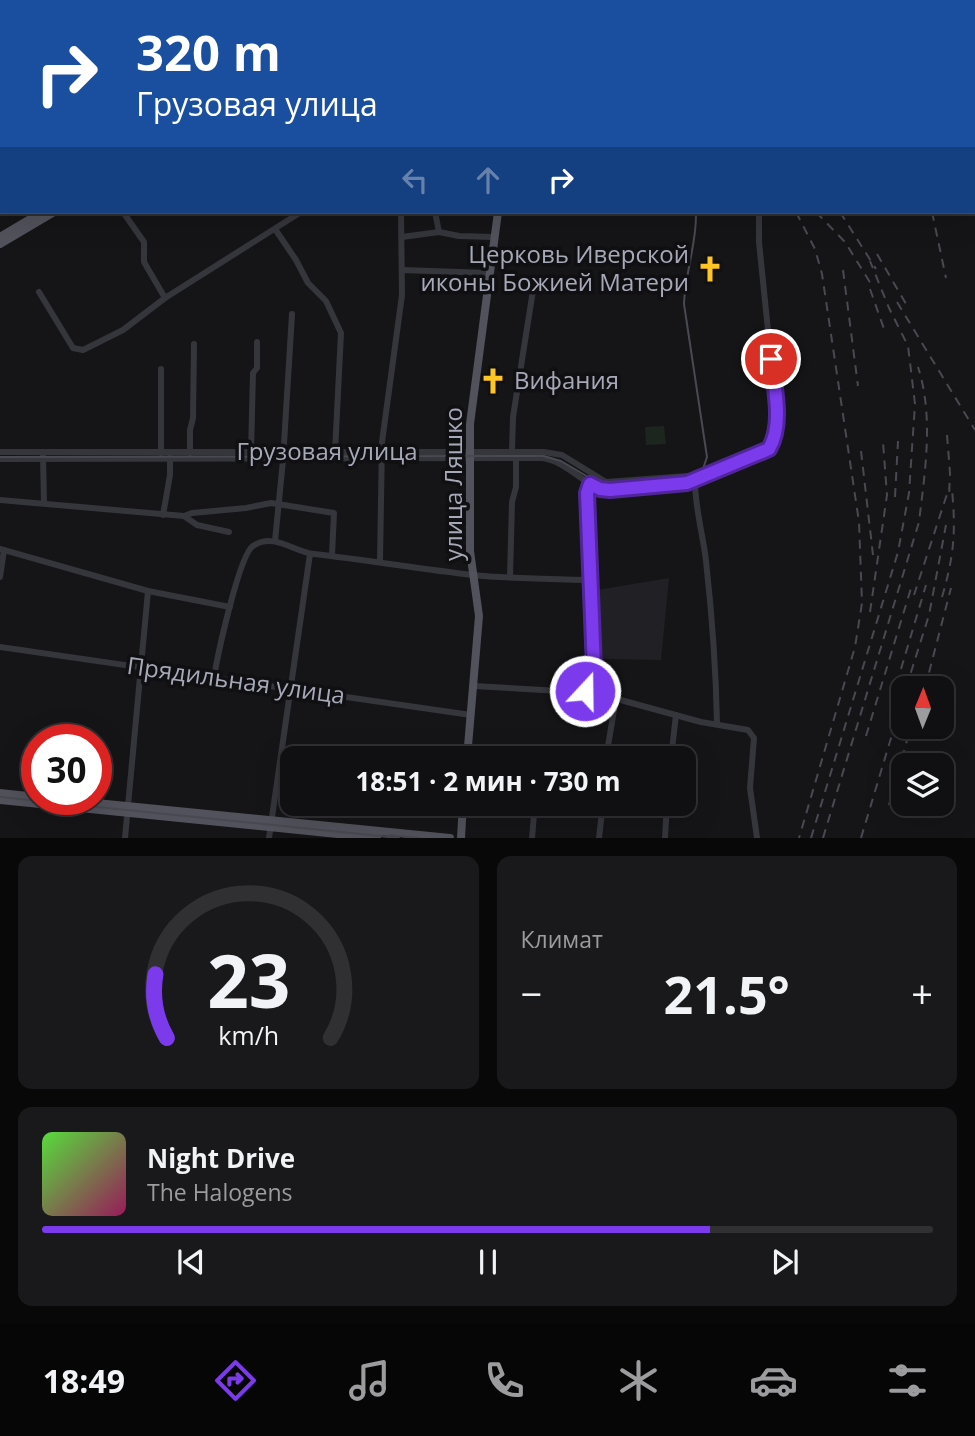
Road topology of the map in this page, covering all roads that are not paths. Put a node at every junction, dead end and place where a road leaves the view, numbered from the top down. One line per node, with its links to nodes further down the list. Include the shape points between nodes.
1 (39, 214): 11 (main road)
2 (51, 214): 14 (main road)
3 (124, 214): 19 (street, via 144,242 144,262)
4 (297, 214): 9 (street)
5 (401, 214): 12 (street)
6 (435, 214): 10 (street)
7 (498, 214): 13 (main road, улица Ляшко)
8 (759, 214): 37 (street, via 775,434 769,449)
9 (275, 229): 19 (street); 26 (street, via 308,283 326,301 341,333)
10 (439, 232): 12 (street); 13 (street)
11 (0, 237)
12 (402, 237): 15 (street)
13 (494, 237): 16 (main road, улица Ляшко)
14 (0, 244)
15 (402, 270): 16 (street); 27 (street)
16 (489, 273): 30 (main road, улица Ляшко)
17 (534, 284): 31 (street, via 513,417)
18 (39, 292): 19 (street, via 73,348 83,350 123,330)
19 (165, 298)
20 (292, 314): 34 (street)
21 (257, 342): 25 (street)
22 (194, 344): 29 (street)
23 (162, 369): 28 (street)
24 (0, 452): 32 (street, Грузовая улица)
25 (251, 452): 29 (street, Грузовая улица); 34 (street, Грузовая улица)
26 (335, 452): 27 (street, Грузовая улица); 34 (street, Грузовая улица)
27 (381, 452): 30 (street, Грузовая улица); 36 (street)
28 (161, 453): 32 (street, Грузовая улица); 33 (street, Грузовая улица)
29 (190, 453): 33 (street, Грузовая улица)
30 (470, 455): 31 (street, Грузовая улица); 36 (street, Грузовая улица); 50 (main road, улица Ляшко)
31 (514, 455): 37 (street, Грузовая улица, via 558,454 606,482 687,476); 38 (street, Грузовая улица, via 553,460); 52 (street)
32 (43, 456): 33 (street, Грузовая улица); 35 (street, Грузовая улица); 40 (street)
33 (170, 456): 34 (street, Грузовая улица); 42 (street)
34 (283, 456): 36 (street, Грузовая улица); 41 (street)
35 (0, 459)
36 (381, 460): 49 (street)
37 (695, 481): 38 (street, Грузовая улица, via 610,490); 65 (street, via 709,594)
38 (590, 484): 53 (street)
39 (0, 500): 40 (street)
40 (44, 503): 42 (street)
41 (278, 504): 43 (street); 45 (street); 48 (street, via 334,513)
42 (163, 515): 43 (street)
43 (184, 516): 44 (street, via 197,525)
44 (229, 532)
45 (275, 541): 47 (street); 55 (street, via 250,548)
46 (2, 550): 51 (street); 54 (street)
47 (310, 554): 48 (street); 60 (street)
48 (332, 555): 49 (street)
49 (380, 561): 50 (street)
50 (474, 575): 52 (street); 59 (main road, улица Ляшко, via 480,616)
51 (0, 577)
52 (510, 577): 53 (street)
53 (590, 580): 61 (street)
54 (149, 591): 55 (street); 57 (street)
55 (230, 607): 58 (street)
56 (0, 648): 57 (street, Прядильная улица)
57 (141, 666): 58 (street, Прядильная улица); 73 (street)
58 (214, 678): 60 (street, Прядильная улица)
59 (474, 686): 61 (street); 63 (main road, улица Ляшко)
60 (291, 689): 63 (street, Прядильная улица); 78 (street)
61 (595, 693): 62 (street)
62 (616, 698): 64 (street); 67 (street)
63 (471, 715): 66 (main road, улица Ляшко)
64 (676, 715): 65 (street); 68 (street)
65 (717, 724): 87 (street, via 752,734 750,788)
66 (468, 746)
67 (607, 746)
68 (672, 746)
69 (0, 793): 70 (main road)
70 (21, 795)
71 (0, 800): 73 (main road)
72 (112, 807): 73 (main road)
73 (129, 809): 78 (main road); 79 (street)
74 (462, 816): 83 (main road)
75 (534, 816): 84 (street)
76 (602, 816): 85 (street)
77 (666, 816): 86 (street)
78 (272, 823): 80 (street); 81 (main road); 82 (main road)
79 (125, 838)
80 (269, 838)
81 (377, 838)
82 (450, 838)
83 (461, 838)
84 (532, 838)
85 (599, 838)
86 (664, 838)
87 (757, 838)

